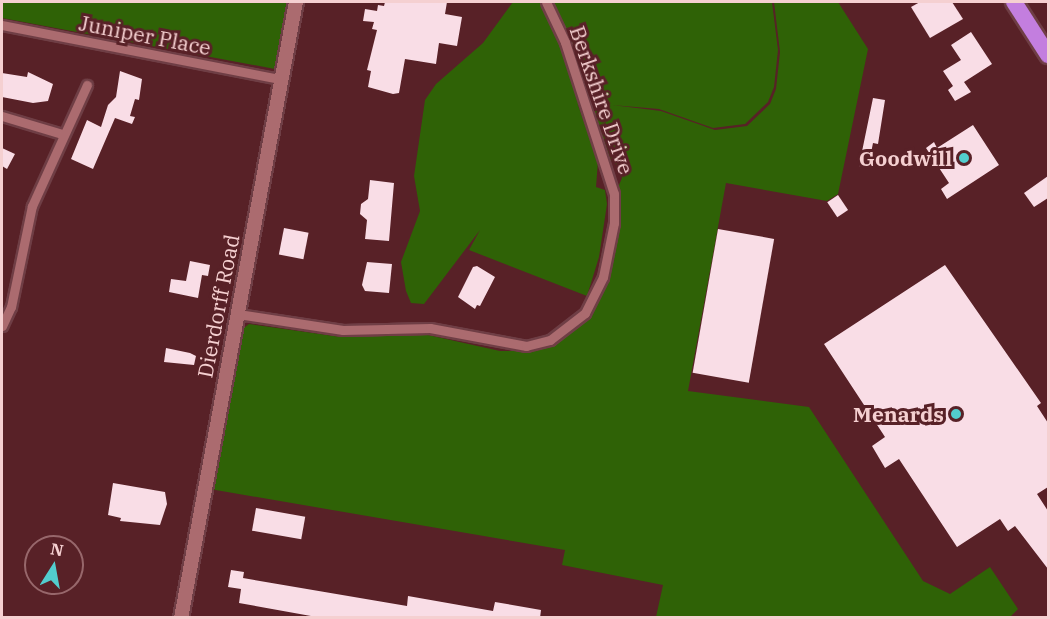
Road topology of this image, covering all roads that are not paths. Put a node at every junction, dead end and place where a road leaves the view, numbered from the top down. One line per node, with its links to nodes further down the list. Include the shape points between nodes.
1 (296, 2): 6 (street, Dierdorff Road)
2 (546, 2): 10 (street, Berkshire Drive, via 565,42 614,194 614,223 603,277 585,314 550,340 526,346 430,328 335,330)
3 (1014, 2): 5 (highway)
4 (2, 25): 6 (street, Juniper Place)
5 (1048, 55)
6 (281, 79): 10 (street, Dierdorff Road)
7 (87, 85): 9 (street)
8 (2, 116): 9 (street)
9 (62, 134): 11 (street, via 28,217 11,307)
10 (238, 314): 12 (street, Dierdorff Road)
11 (2, 326)
12 (181, 618)

